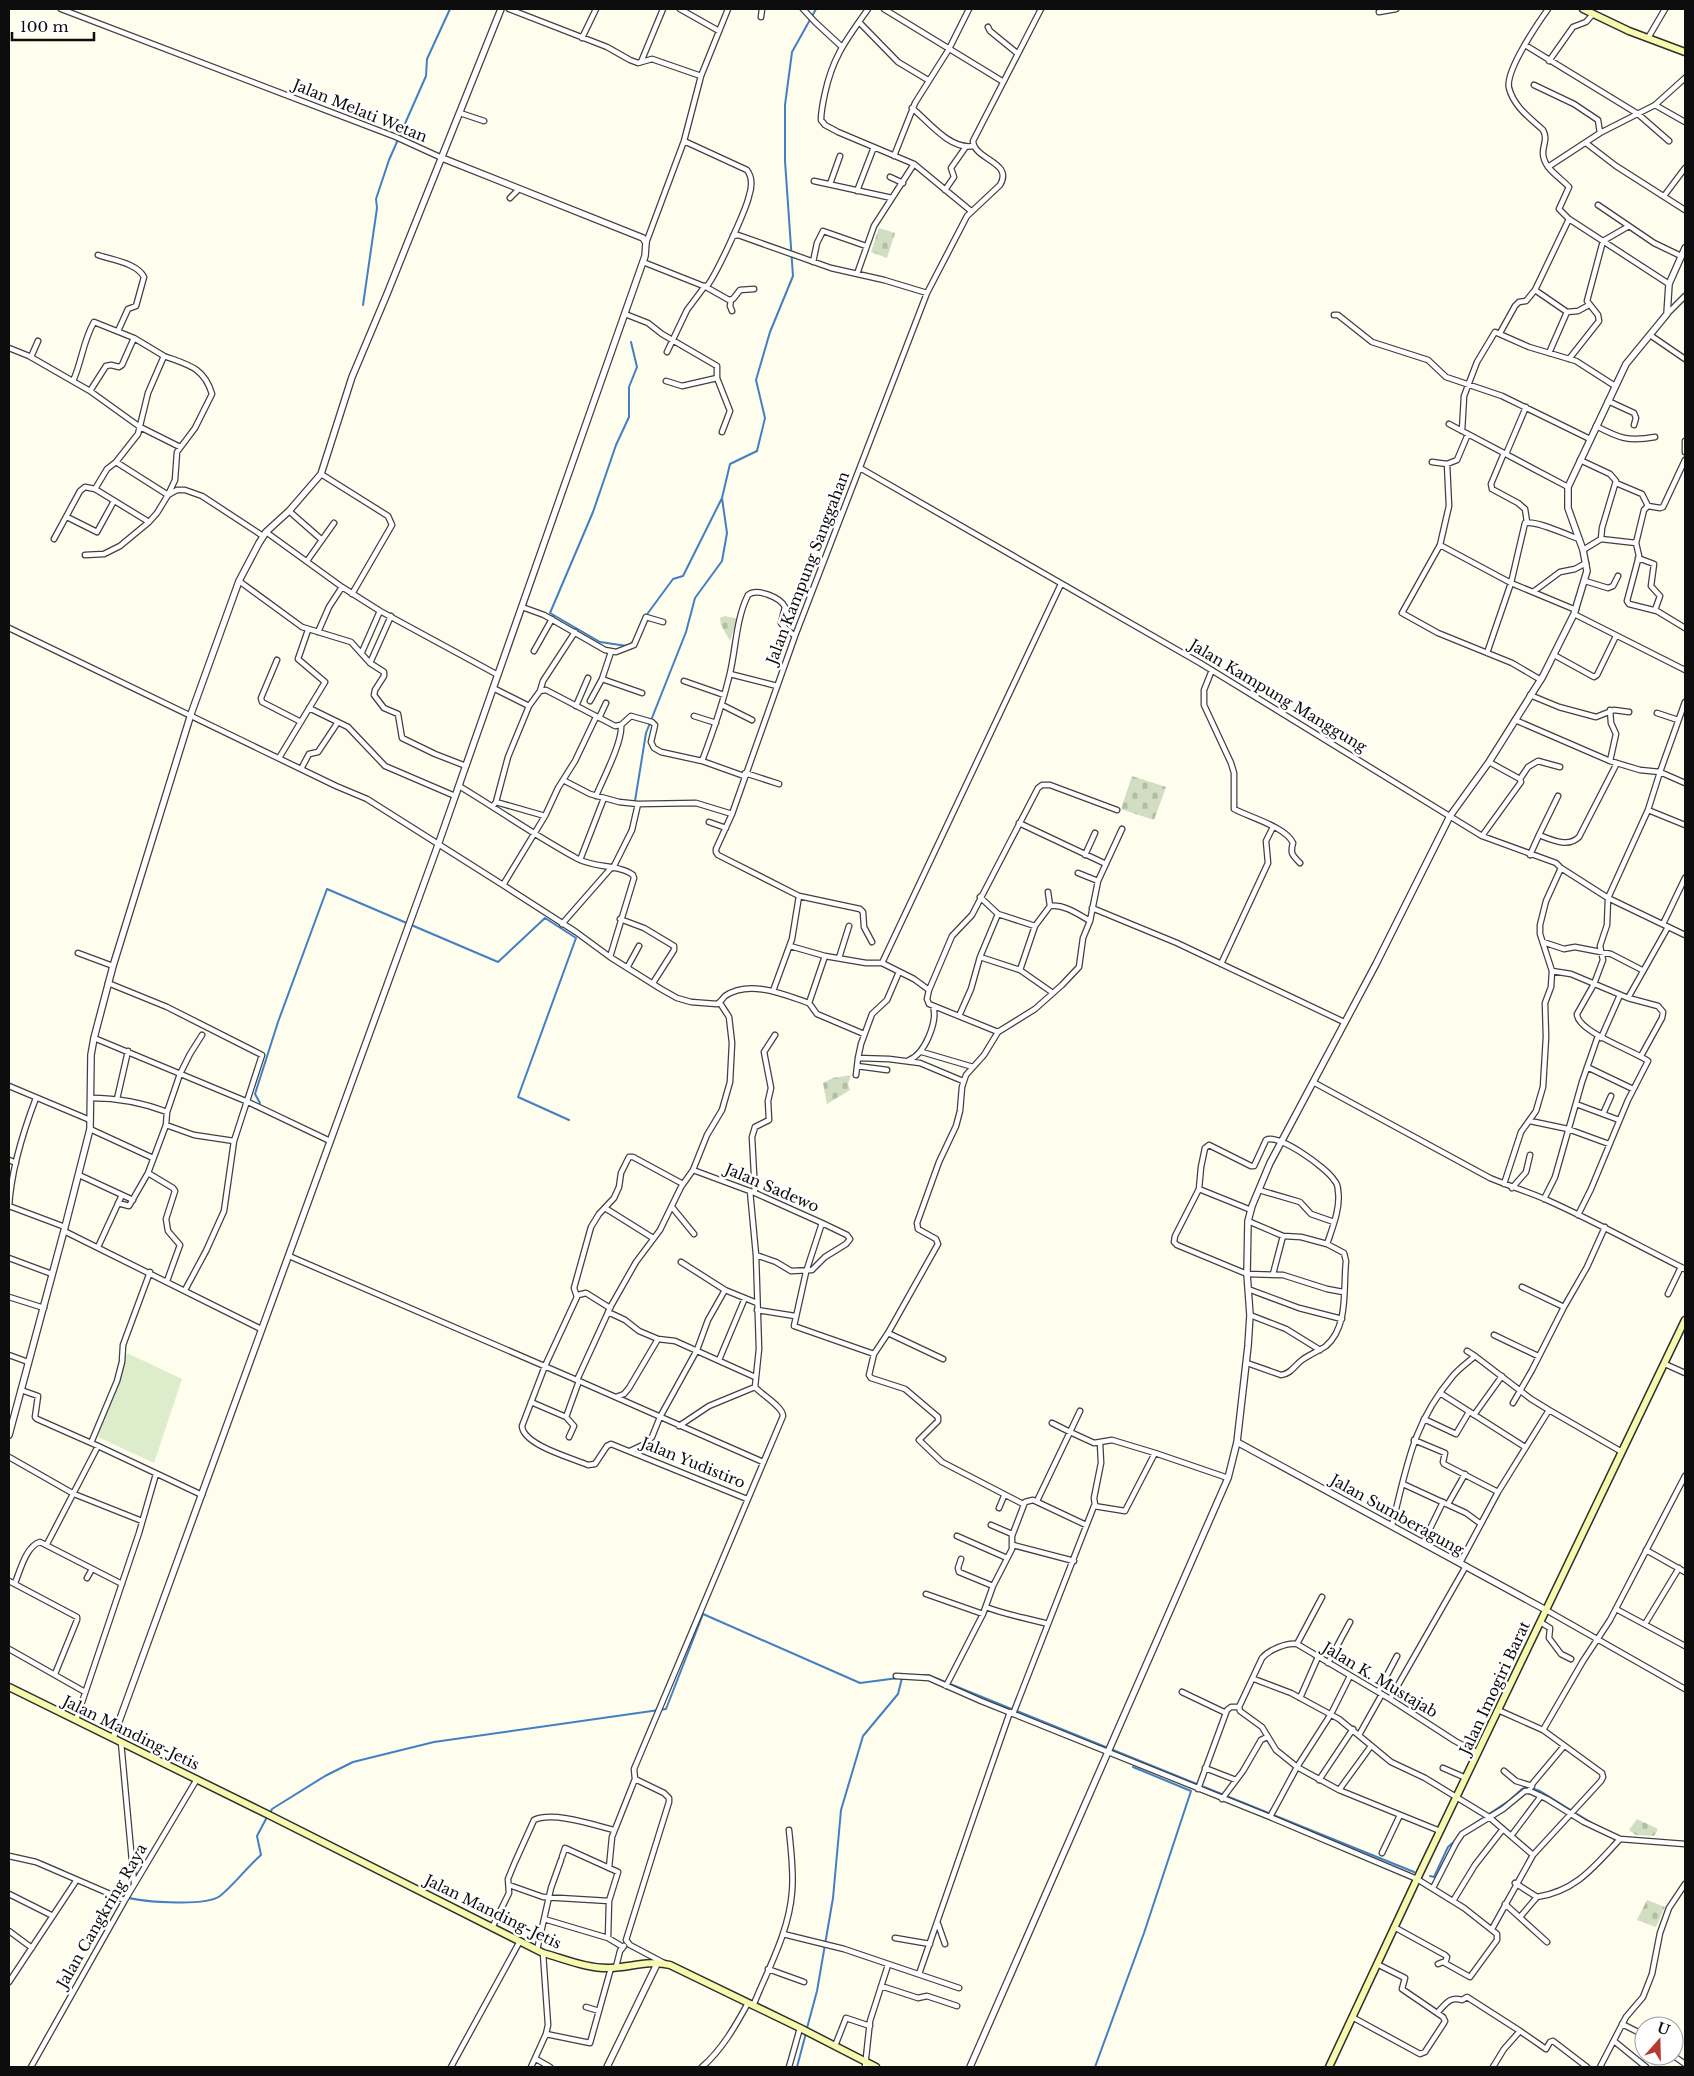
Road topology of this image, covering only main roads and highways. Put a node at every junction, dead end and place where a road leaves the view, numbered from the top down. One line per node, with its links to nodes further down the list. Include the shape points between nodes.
1 (1583, 9): 2 (main road)
2 (1685, 52)
3 (1685, 1320): 7 (main road, Jalan Imogiri Barat)
4 (9, 1687): 5 (main road, Jalan Manding-Jetis, via 540,1951 586,1966 613,1968 665,1964 801,2028)
5 (866, 2065): 6 (main road, Jalan Manding-Jetis)
6 (876, 2067)
7 (1329, 2067)

